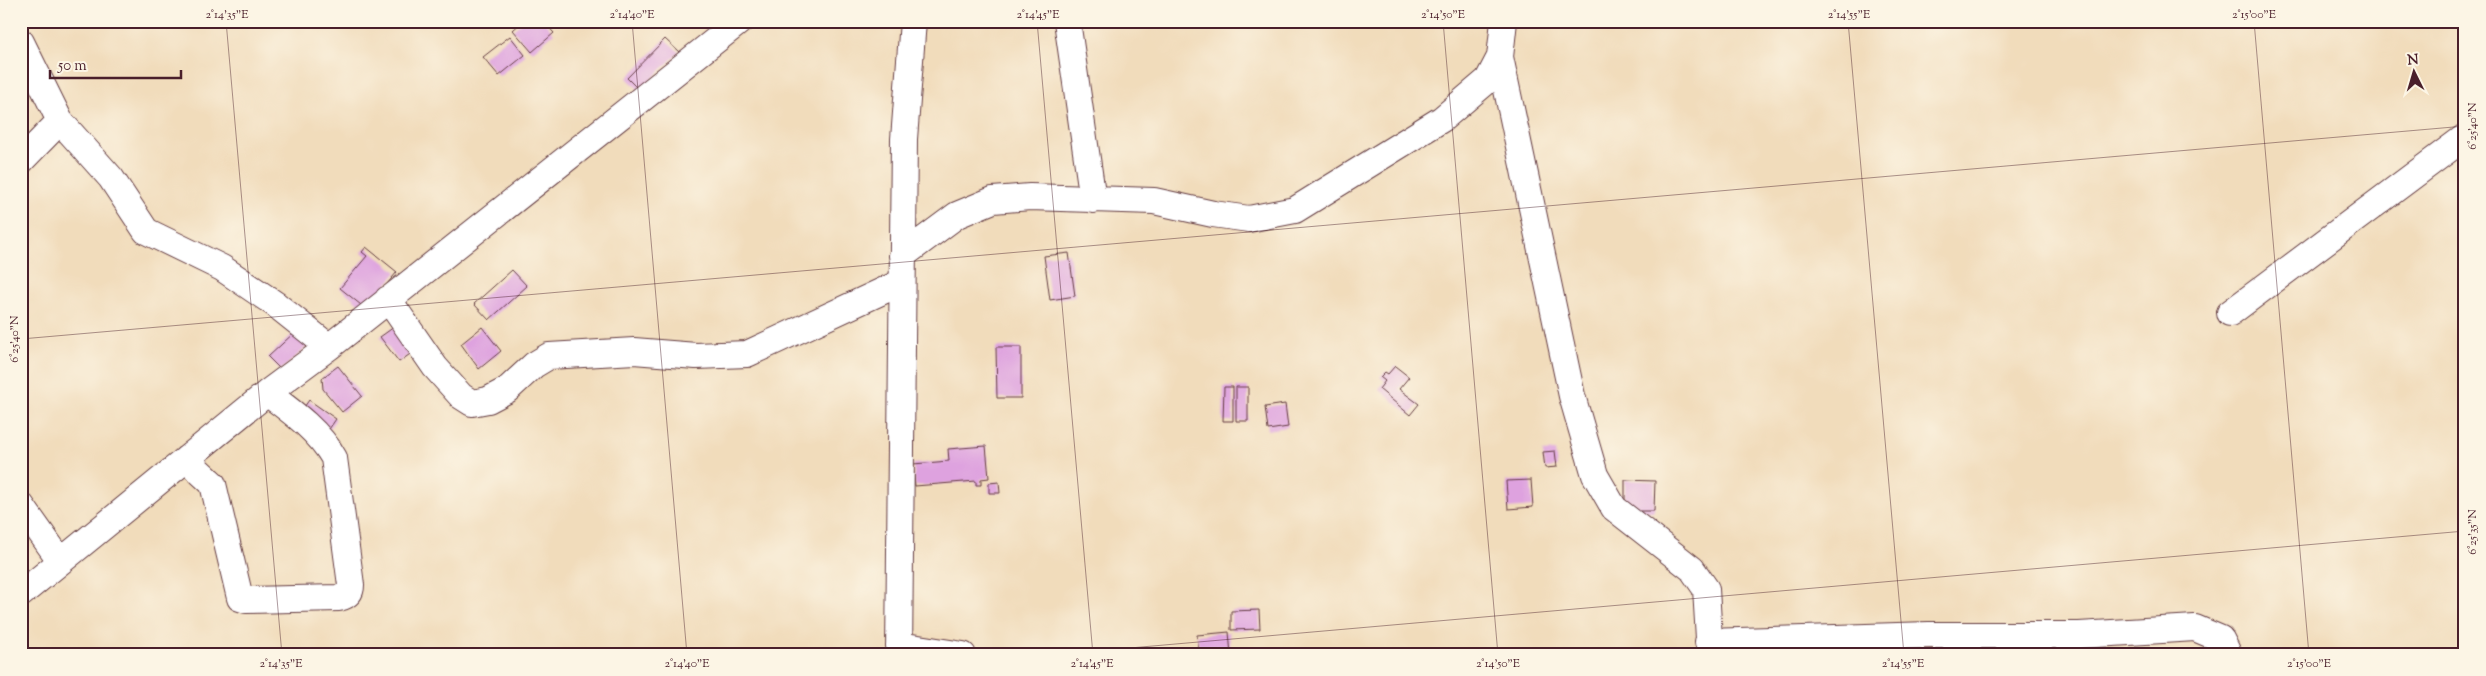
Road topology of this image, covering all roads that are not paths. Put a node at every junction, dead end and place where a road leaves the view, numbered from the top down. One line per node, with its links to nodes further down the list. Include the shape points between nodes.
1 (740, 21): 13 (street)
2 (913, 21): 11 (street, via 904,139)
3 (1067, 21): 10 (street)
4 (1504, 21): 6 (street)
5 (21, 42): 7 (street)
6 (1500, 57): 10 (street, via 1488,80 1442,119 1294,210 1249,219 1154,201); 24 (street, via 1572,396 1595,475 1614,508 1692,569 1706,589)
7 (60, 121): 9 (street); 15 (street, via 111,178 146,231 222,268 275,304)
8 (2465, 137): 14 (street)
9 (21, 161)
10 (1093, 200): 11 (street, via 993,200 957,216)
11 (902, 256): 12 (street)
12 (902, 282): 13 (street, via 748,354 696,356 634,351 549,356 507,390 488,400 472,403 434,367); 25 (street)
13 (388, 299): 15 (street)
14 (2230, 313)
15 (329, 347): 16 (street)
16 (267, 393): 17 (street); 17 (street, via 298,416 328,447 334,458 351,584 351,591 346,596 240,598 213,484)
17 (186, 460): 19 (street)
18 (21, 505): 19 (street)
19 (60, 560): 20 (street)
20 (21, 594)
21 (1938, 635): 22 (street); 23 (street); 27 (street)
22 (2060, 635): 28 (street, via 2076,648); 29 (street, via 2195,628 2221,639)
23 (1831, 646): 24 (street)
24 (1709, 648)
25 (899, 650): 26 (street)
26 (963, 655)
27 (1966, 655)
28 (2079, 655)
29 (2229, 655)

